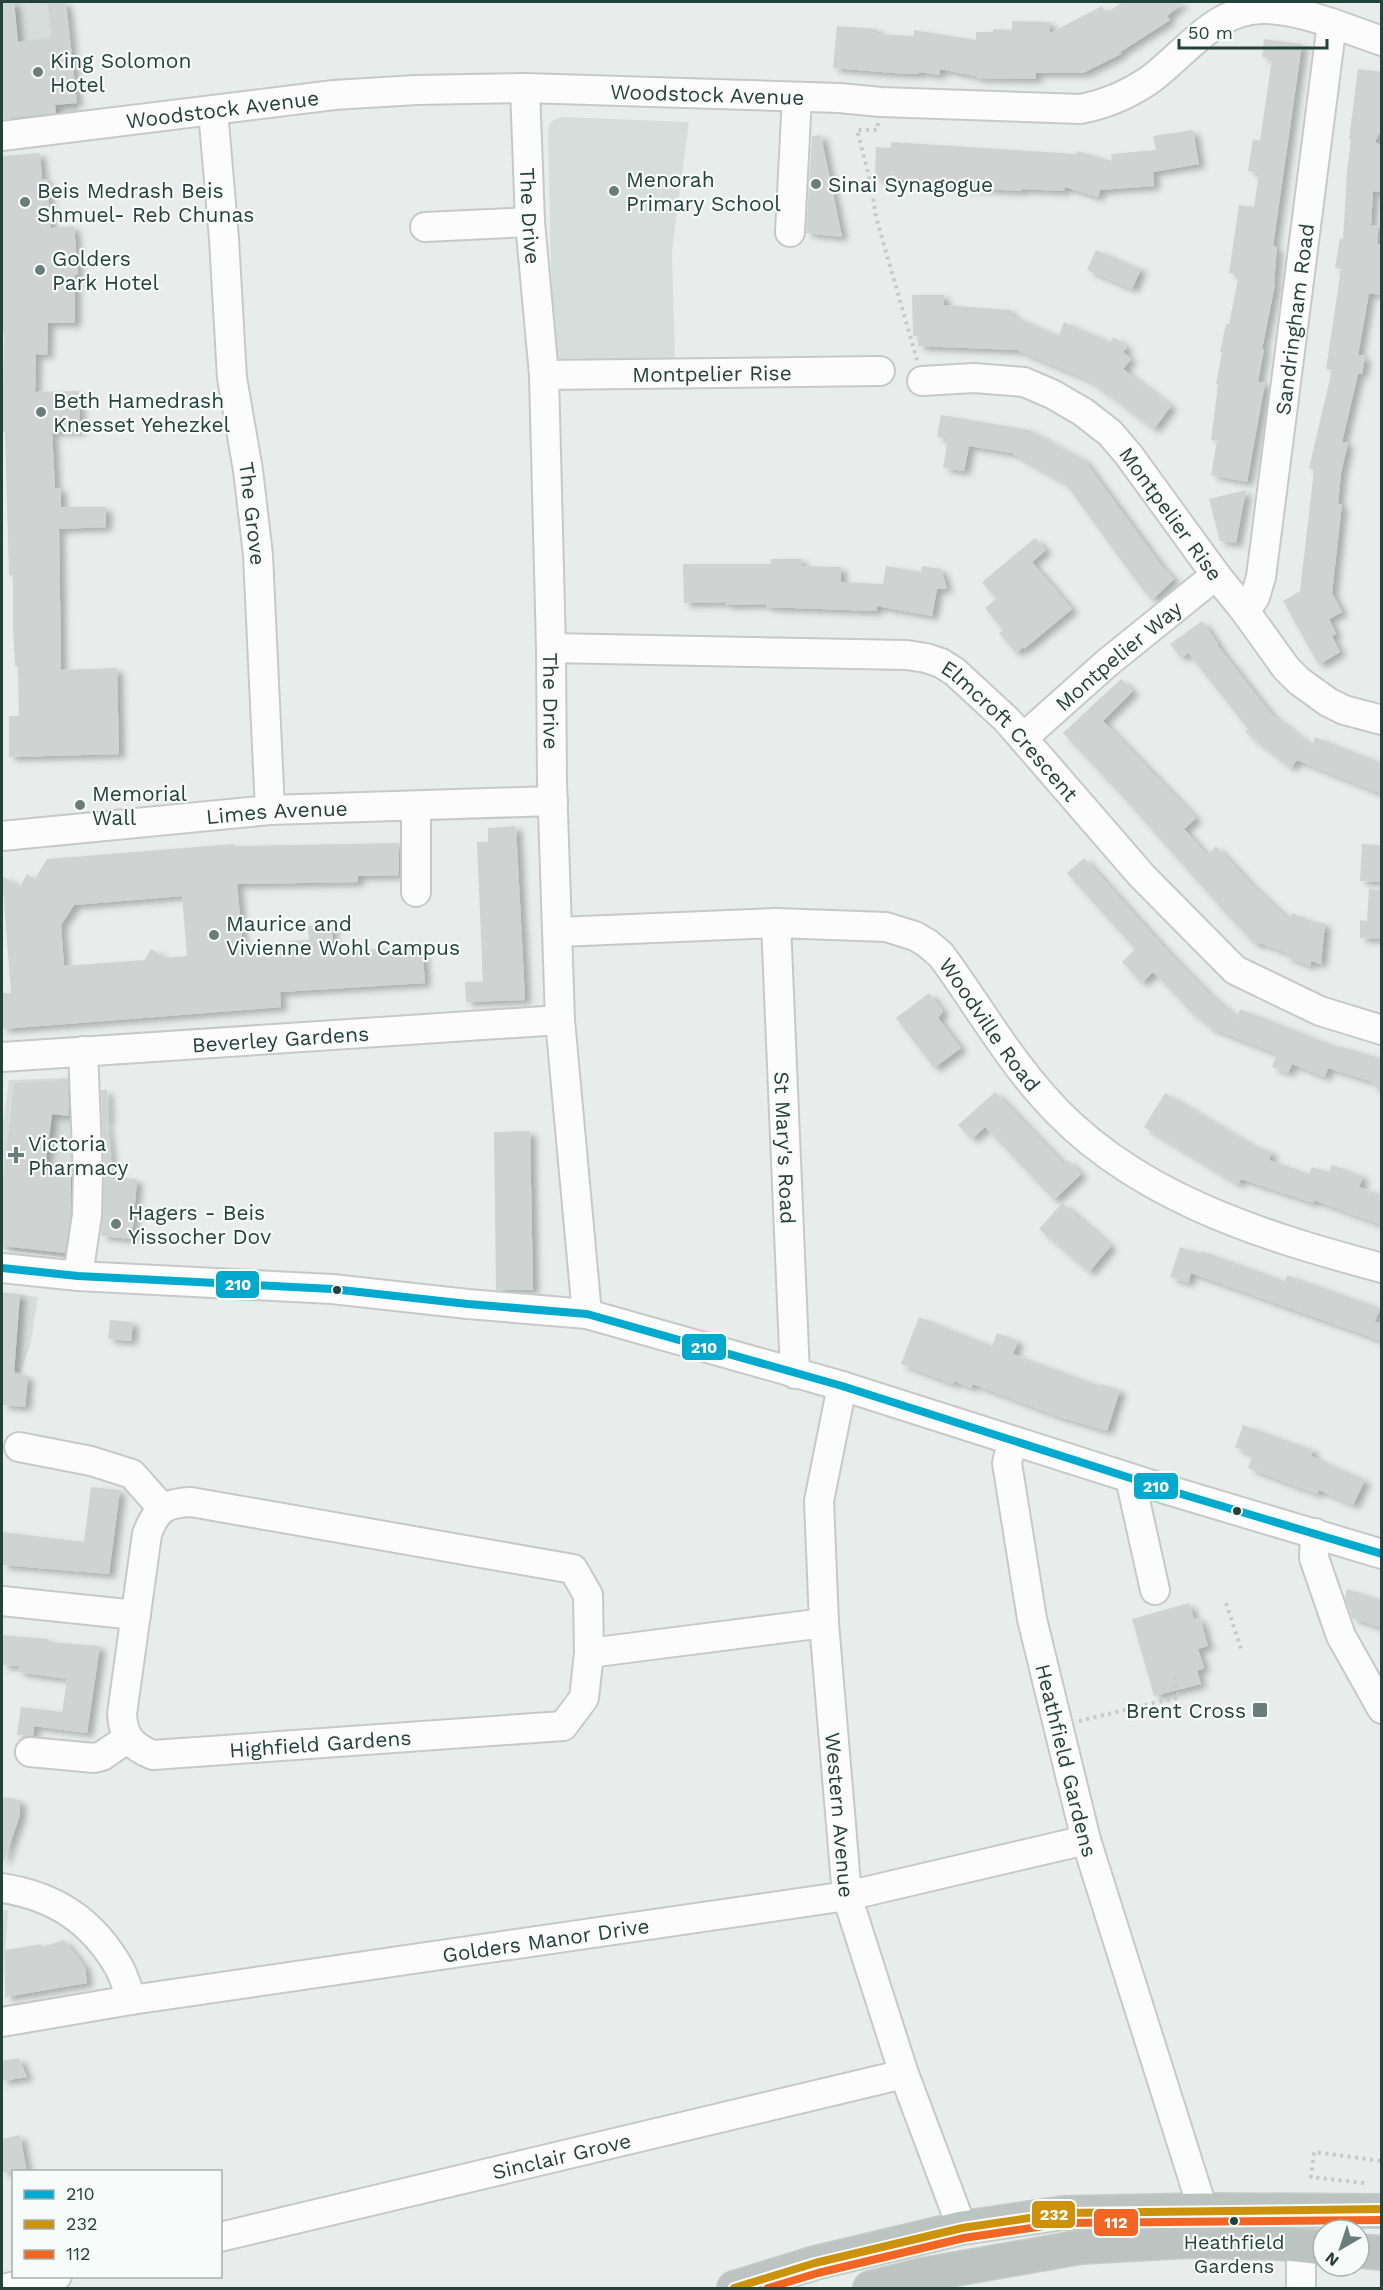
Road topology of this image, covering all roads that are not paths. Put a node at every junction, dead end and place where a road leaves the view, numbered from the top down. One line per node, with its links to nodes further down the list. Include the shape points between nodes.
1 (1240, 7): 2 (street, Woodstock Avenue, via 1298,14); 5 (street, Woodstock Avenue, via 1130,93 1081,109)
2 (1332, 23): 3 (street, Woodstock Avenue); 15 (street, Sandringham Road, via 1261,577 1255,597)
3 (1382, 40)
4 (525, 88): 5 (street, Woodstock Avenue); 6 (street, Woodstock Avenue, via 333,95); 8 (street, The Drive)
5 (803, 97): 10 (street)
6 (213, 111): 7 (street, Woodstock Avenue); 21 (street, The Grove, via 232,378 258,555)
7 (2, 136)
8 (530, 222): 9 (street); 13 (street, The Drive)
9 (425, 227)
10 (790, 232)
11 (919, 368): 14 (street, Montpelier Rise, via 1024,382 1083,412 1110,433 1128,454)
12 (880, 371): 13 (street, Montpelier Rise)
13 (544, 375): 16 (street, The Drive)
14 (1216, 575): 15 (street, Montpelier Rise); 18 (street, Montpelier Way, via 1107,663)
15 (1245, 611): 17 (street, Montpelier Rise, via 1299,681 1336,706)
16 (551, 648): 18 (street, Elmcroft Crescent, via 926,658 941,663 966,681); 19 (street, The Drive)
17 (1382, 720)
18 (1023, 738): 27 (street, Elmcroft Crescent, via 1142,876 1235,970 1320,1011)
19 (553, 801): 20 (street, Limes Avenue); 25 (street, The Drive)
20 (416, 806): 21 (street, Limes Avenue); 23 (street)
21 (270, 810): 22 (street, Limes Avenue)
22 (2, 836)
23 (416, 892)
24 (776, 923): 25 (street, Woodville Road); 31 (street, Woodville Road, via 886,927 927,943 941,955 1042,1095 1106,1154 1165,1190 1248,1228); 34 (street, St Mary's Road)
25 (558, 932): 26 (street, The Drive)
26 (560, 1020): 28 (street, Beverley Gardens); 33 (street, The Drive)
27 (1382, 1030)
28 (83, 1051): 29 (street, Beverley Gardens); 32 (street, via 88,1175)
29 (2, 1057)
30 (2, 1268): 32 (street)
31 (1382, 1268)
32 (78, 1276): 33 (street, via 332,1289)
33 (587, 1314): 34 (street)
34 (795, 1374): 35 (street)
35 (842, 1386): 36 (street); 45 (street, Western Avenue, via 819,1501)
36 (1012, 1441): 38 (street); 50 (street, Heathfield Gardens, via 1006,1463 1032,1618)
37 (19, 1447): 39 (street, via 91,1461 132,1474)
38 (1130, 1478): 40 (street); 42 (street)
39 (162, 1508): 44 (street, via 147,1534); 46 (street, Highfield Gardens, via 191,1502 573,1569 588,1595)
40 (1315, 1533): 41 (street); 47 (street, via 1314,1558 1341,1636)
41 (1382, 1554)
42 (1155, 1590)
43 (2, 1601): 44 (street)
44 (136, 1615): 48 (street, via 123,1714)
45 (824, 1623): 46 (street); 52 (street, Western Avenue)
46 (590, 1653): 48 (street, Highfield Gardens, via 584,1698 563,1726 163,1755 143,1751)
47 (1380, 1706)
48 (128, 1738): 49 (street, via 94,1758)
49 (30, 1752)
50 (1086, 1840): 52 (street, Golders Manor Drive); 57 (street, Heathfield Gardens)
51 (2, 1888): 53 (street, via 41,1896 65,1908 88,1927 121,1971)
52 (847, 1896): 53 (street, Golders Manor Drive); 55 (street, Western Avenue)
53 (131, 2001): 54 (street, Golders Manor Drive)
54 (2, 2022)
55 (904, 2074): 58 (street, Western Avenue); 59 (street, Sinclair Grove)
56 (1375, 2203): 57 (highway)
57 (1203, 2210): 58 (highway, via 1063,2213)
58 (962, 2229): 63 (highway, via 815,2263)
59 (222, 2237)
60 (1308, 2267): 64 (highway, via 1280,2243 1189,2241 1081,2247 922,2275)
61 (53, 2278): 62 (street)
62 (7, 2289)
63 (734, 2289)
64 (870, 2289)

